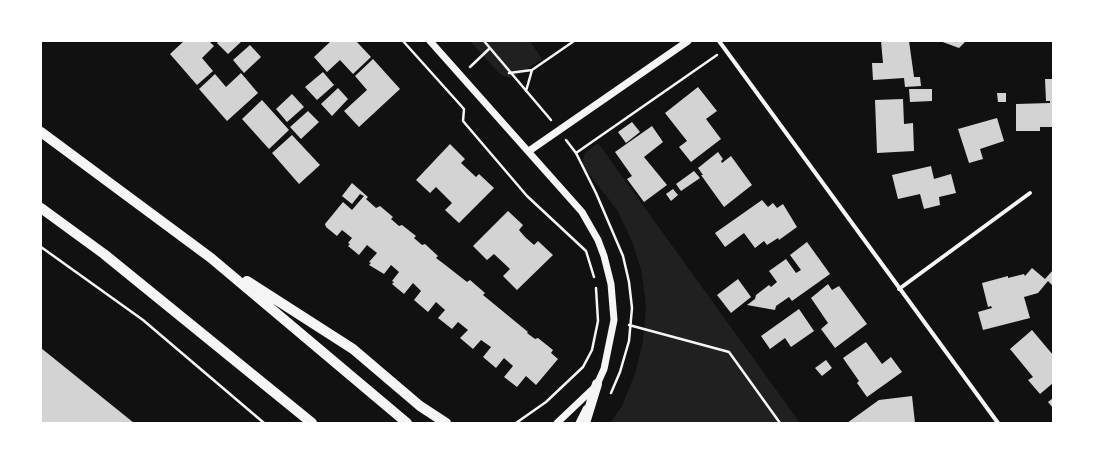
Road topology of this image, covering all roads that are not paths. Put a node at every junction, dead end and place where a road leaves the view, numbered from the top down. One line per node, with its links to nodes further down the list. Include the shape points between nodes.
1 (430, 41): 5 (street)
2 (688, 41): 5 (street)
3 (719, 41): 9 (street)
4 (41, 132): 8 (main road)
5 (529, 151): 10 (street, via 582,212 604,256 611,284 614,320 604,369)
6 (1030, 193): 9 (street)
7 (41, 208): 11 (main road, via 104,254)
8 (211, 258): 12 (main road); 13 (main road, via 353,349 420,406)
9 (899, 289): 17 (street)
10 (597, 384): 14 (street); 15 (street); 16 (main road)
11 (312, 423)
12 (407, 423)
13 (446, 423)
14 (557, 423)
15 (579, 423)
16 (585, 423)
17 (998, 423)

